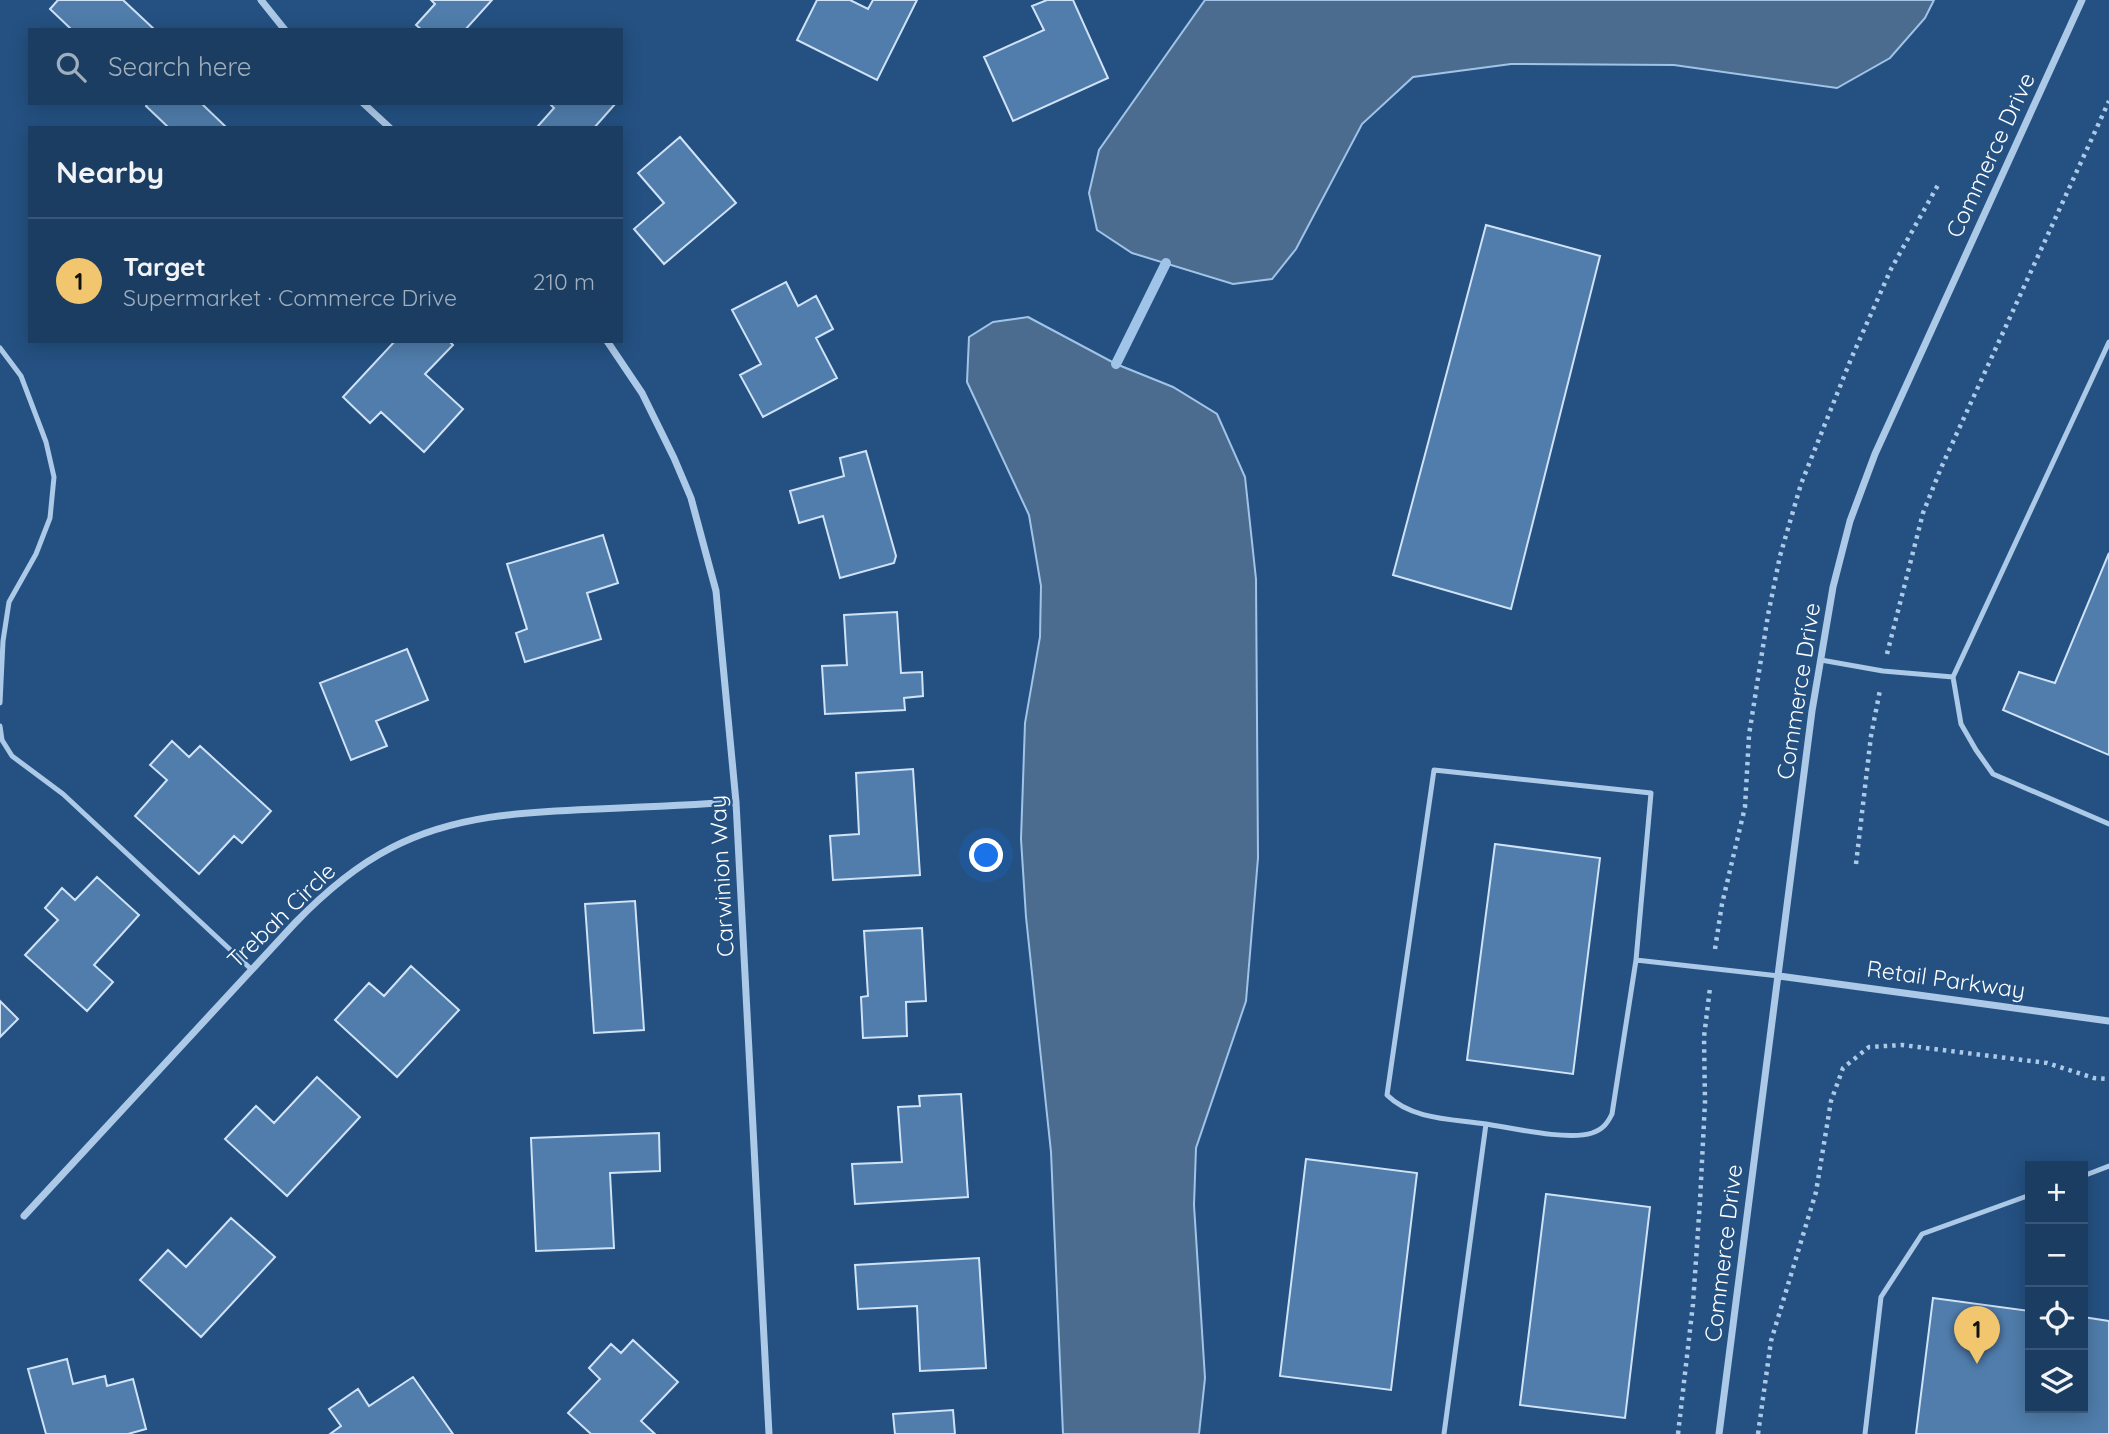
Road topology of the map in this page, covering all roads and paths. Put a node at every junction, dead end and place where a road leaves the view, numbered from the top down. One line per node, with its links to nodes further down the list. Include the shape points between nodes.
1 (261, 0): 3 (street)
2 (2082, 0): 11 (street, Commerce Drive, via 1875,454 1850,521)
3 (283, 28)
4 (2109, 101): 12 (path, via 1923,513)
5 (365, 105): 6 (street)
6 (388, 126)
7 (1938, 186): 20 (path, via 1891,270 1850,359 1801,484 1780,556 1749,735 1745,807)
8 (2109, 342): 13 (lane)
9 (608, 343): 16 (street, Carwinion Way, via 659,426 703,538 716,590)
10 (0, 348): 14 (lane, via 21,376 54,477 50,518 9,602)
11 (1821, 660): 12 (lane); 22 (street, Commerce Drive)
12 (1883, 671): 13 (lane); 18 (path)
13 (1953, 677): 17 (lane, via 1961,724 1993,775)
14 (0, 703)
15 (0, 726): 21 (lane, via 2,740 12,755 63,794)
16 (736, 802): 21 (street, Trebah Circle, via 511,813 415,837 343,878); 30 (street, Carwinion Way)
17 (2109, 824)
18 (1856, 864)
19 (1636, 960): 20 (lane); 25 (lane, via 1612,1114 1606,1126 1576,1136); 25 (lane, via 1651,793 1434,770 1387,1095 1413,1112)
20 (1712, 968): 22 (lane); 32 (path, via 1704,1038 1704,1146 1693,1304)
21 (251, 969): 29 (street, Trebah Circle)
22 (1779, 976): 23 (street, Retail Parkway); 33 (street, Commerce Drive)
23 (2109, 1021)
24 (2109, 1079): 34 (path, via 2047,1063 1902,1045 1869,1047 1843,1068 1831,1101 1816,1192 1771,1340)
25 (1486, 1124): 31 (lane)
26 (2109, 1166): 27 (lane)
27 (2088, 1174)
28 (2025, 1197): 35 (lane, via 1922,1234 1881,1297)
29 (24, 1216)
30 (769, 1434)
31 (1444, 1434)
32 (1678, 1434)
33 (1719, 1434)
34 (1758, 1434)
35 (1865, 1434)

